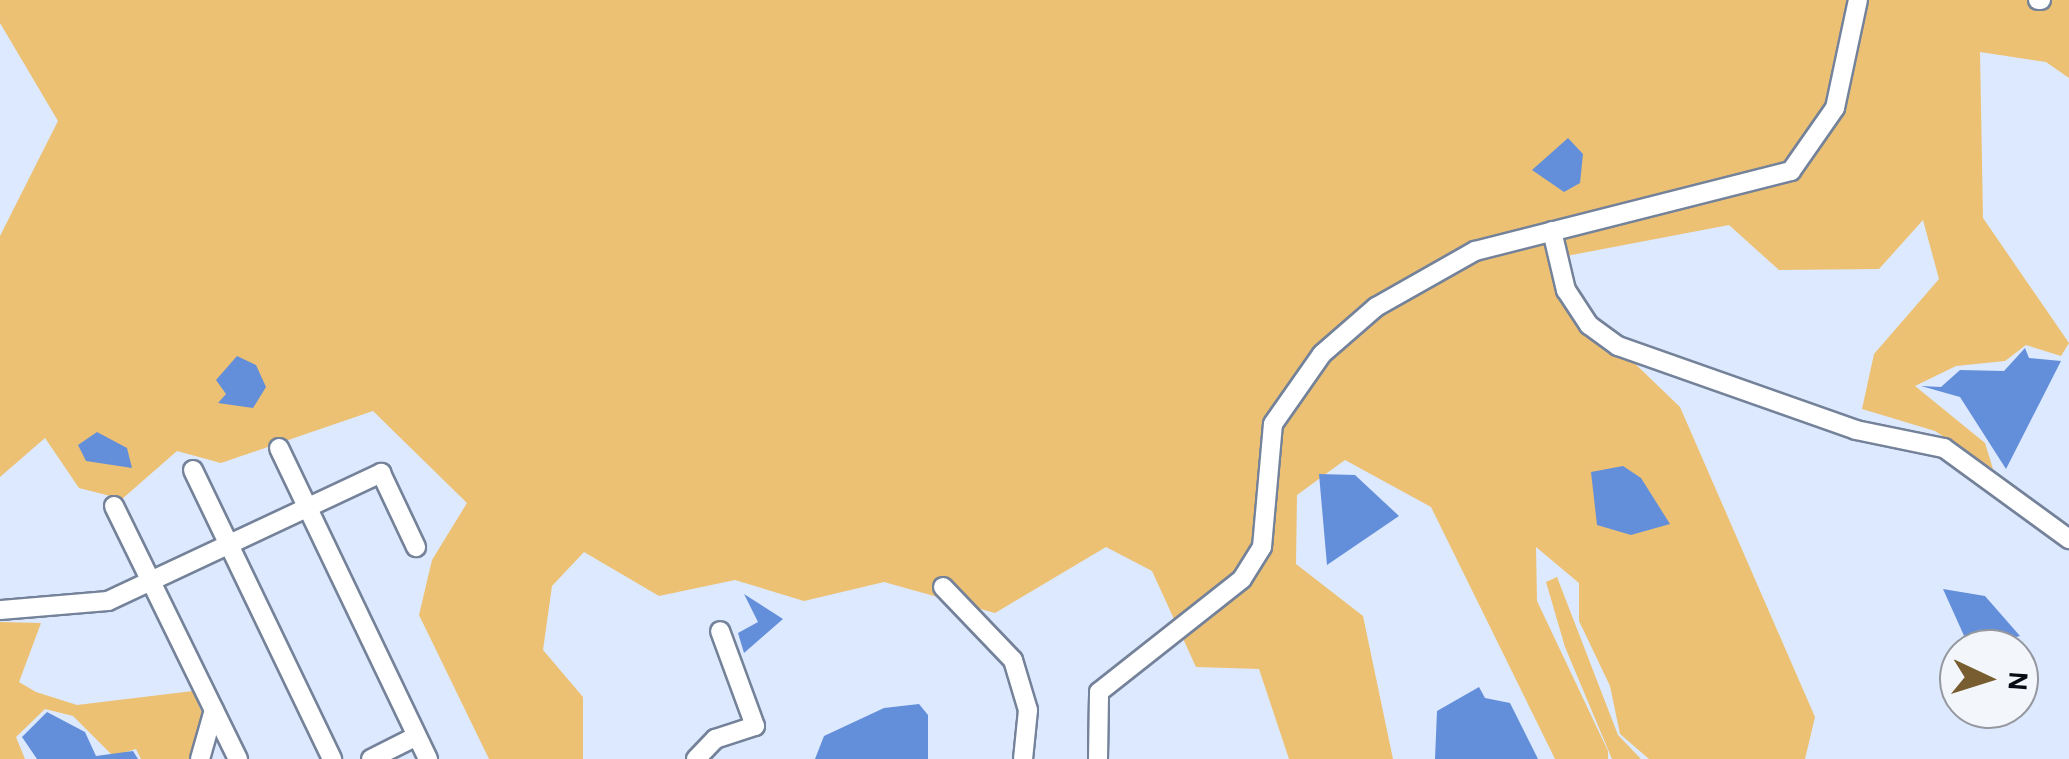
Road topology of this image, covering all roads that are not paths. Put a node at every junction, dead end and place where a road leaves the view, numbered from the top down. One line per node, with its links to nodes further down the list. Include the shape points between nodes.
1 (1858, 0): 2 (street, via 1835,108 1790,171)
2 (1552, 231): 7 (street, via 1566,290 1589,325 1618,346 1856,430 1944,448); 23 (street, via 1443,266 1376,307 1304,372 1273,424 1262,547 1242,579 1100,692)
3 (279, 448): 6 (street)
4 (193, 470): 8 (street)
5 (114, 506): 10 (street)
6 (306, 508): 8 (street); 9 (street, via 381,473); 15 (street)
7 (2069, 538)
8 (228, 544): 10 (street); 18 (street)
9 (416, 547)
10 (150, 581): 12 (street, via 108,601); 14 (street)
11 (943, 587): 22 (street, via 1012,660 1028,710)
12 (0, 610)
13 (720, 632): 21 (street, via 754,726 715,739)
14 (214, 710): 16 (street); 17 (street)
15 (417, 736): 19 (street); 20 (street)
16 (200, 759)
17 (238, 759)
18 (332, 759)
19 (371, 759)
20 (428, 759)
21 (696, 759)
22 (1024, 759)
23 (1098, 759)

